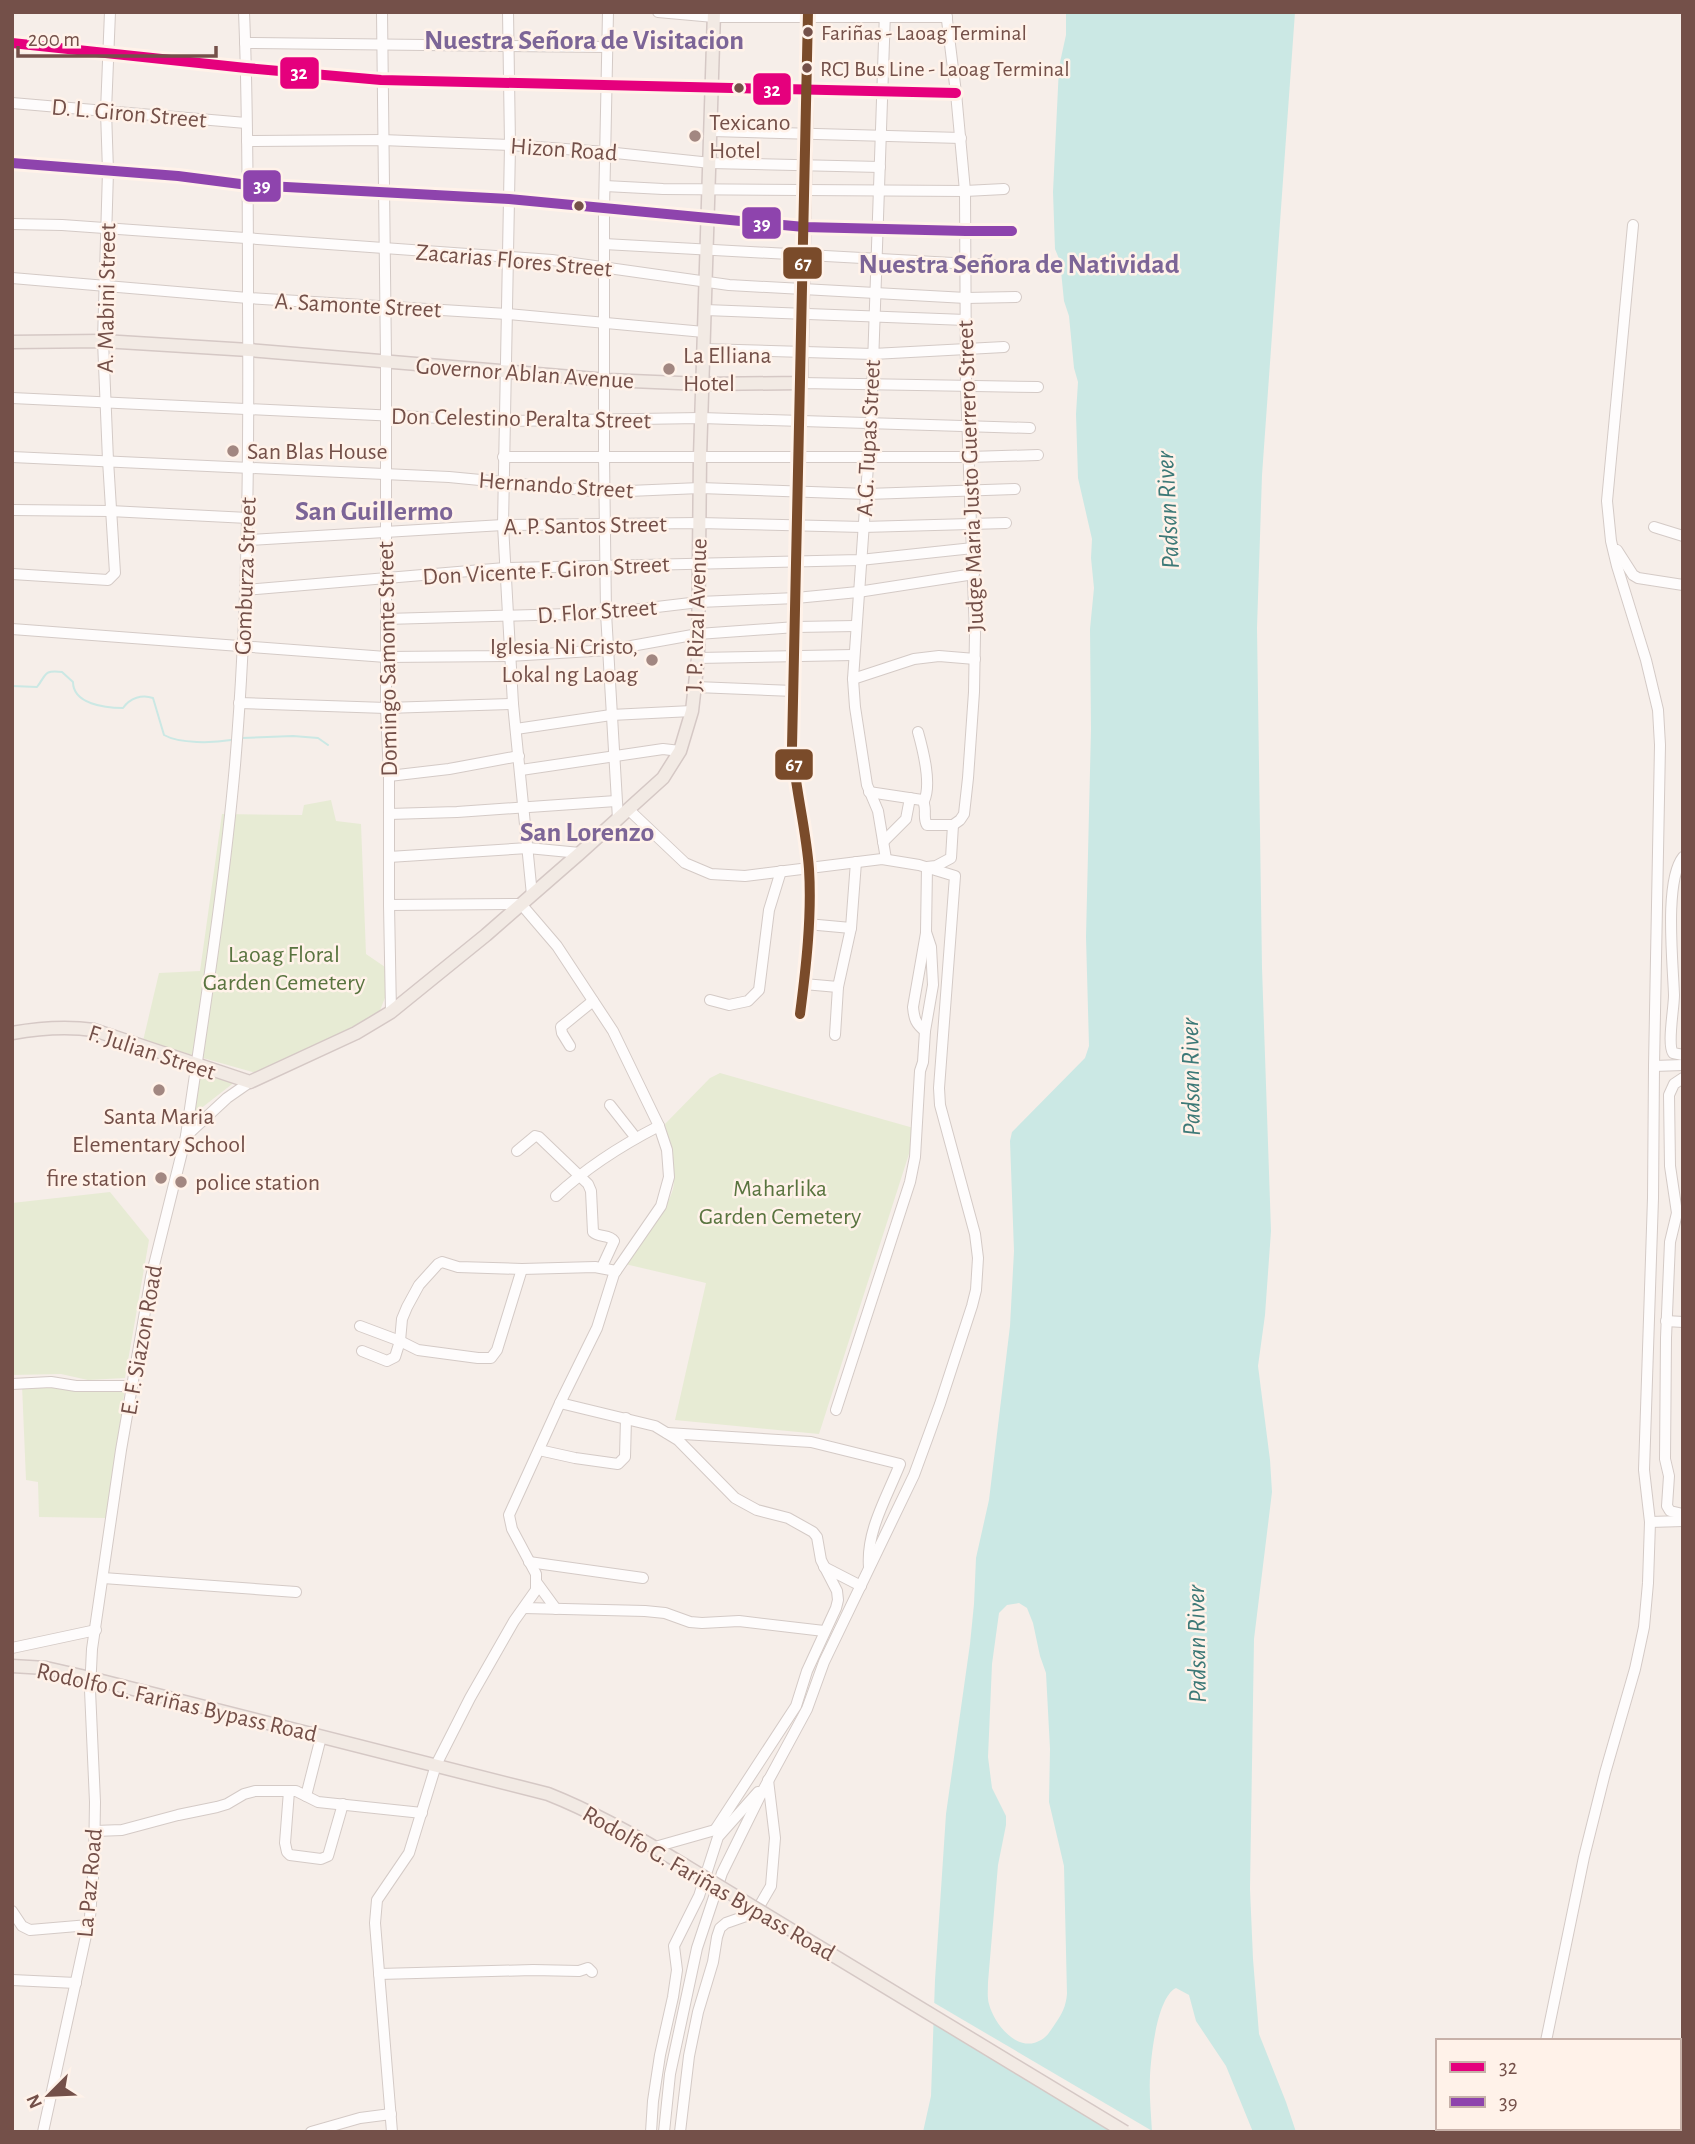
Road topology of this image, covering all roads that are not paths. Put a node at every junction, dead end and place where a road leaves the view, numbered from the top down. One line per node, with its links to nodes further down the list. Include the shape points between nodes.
1 (110, 12): 16 (street, A. Mabini Street)
2 (244, 12): 12 (street, Gomburza Street)
3 (382, 12): 13 (street, Domingo Samonte Street)
4 (508, 12): 14 (street)
5 (608, 12): 15 (street)
6 (658, 12): 7 (street)
7 (714, 14): 8 (street); 21 (main road, J. P. Rizal Avenue)
8 (808, 14): 9 (street); 22 (main road)
9 (885, 14): 10 (street); 23 (street, A.G. Tupas Street)
10 (947, 14): 24 (street, Judge Maria Justo Guerrero Street)
11 (12, 43): 16 (street)
12 (245, 43): 13 (street); 17 (street, Gomburza Street)
13 (382, 45): 14 (street); 18 (street, Domingo Samonte Street)
14 (508, 46): 15 (street); 19 (street)
15 (607, 47): 20 (street)
16 (108, 52): 17 (street); 26 (street, A. Mabini Street)
17 (246, 68): 18 (street); 27 (street, Gomburza Street)
18 (381, 80): 19 (street); 32 (street, Domingo Samonte Street)
19 (509, 84): 20 (street); 34 (street)
20 (606, 86): 21 (street); 35 (street)
21 (713, 86): 22 (street); 28 (main road, J. P. Rizal Avenue)
22 (807, 89): 23 (street); 29 (main road)
23 (883, 90): 24 (street); 30 (street, A.G. Tupas Street)
24 (956, 93): 31 (street, Judge Maria Justo Guerrero Street)
25 (12, 103): 26 (street, D. L. Giron Street)
26 (106, 111): 27 (street, D. L. Giron Street); 40 (street, A. Mabini Street)
27 (246, 123): 33 (street, Gomburza Street)
28 (712, 131): 29 (street); 37 (main road, J. P. Rizal Avenue)
29 (807, 134): 30 (street); 38 (main road)
30 (881, 136): 31 (street); 39 (street, A.G. Tupas Street)
31 (961, 138): 47 (street, Judge Maria Justo Guerrero Street)
32 (382, 140): 33 (street, Hizon Road); 34 (street, Hizon Road); 48 (street, Domingo Samonte Street)
33 (247, 141): 41 (street, Gomburza Street)
34 (510, 145): 35 (street, Hizon Road); 49 (street)
35 (606, 152): 37 (street, Hizon Road); 42 (street)
36 (12, 163): 40 (street)
37 (710, 163): 38 (street, Hizon Road); 43 (main road, J. P. Rizal Avenue)
38 (806, 165): 39 (street, Hizon Road); 44 (main road)
39 (880, 167): 46 (street, A.G. Tupas Street)
40 (107, 171): 41 (street); 55 (street, A. Mabini Street)
41 (248, 185): 48 (street); 59 (street, Gomburza Street)
42 (605, 186): 43 (street); 50 (street)
43 (710, 189): 44 (street); 51 (main road, J. P. Rizal Avenue)
44 (806, 189): 46 (street); 54 (main road)
45 (1004, 189): 47 (street)
46 (880, 190): 47 (street); 56 (street, A.G. Tupas Street)
47 (965, 191): 57 (street, Judge Maria Justo Guerrero Street)
48 (383, 192): 49 (street); 61 (street, Domingo Samonte Street)
49 (509, 199): 50 (street); 64 (street)
50 (604, 210): 51 (street); 60 (street)
51 (709, 220): 54 (street); 62 (main road, J. P. Rizal Avenue)
52 (12, 224): 55 (street, Zacarias Flores Street)
53 (1633, 225): 144 (street, via 1607,501)
54 (804, 227): 56 (street); 63 (main road)
55 (106, 228): 59 (street, Zacarias Flores Street); 71 (street, A. Mabini Street)
56 (878, 229): 57 (street); 65 (street, A.G. Tupas Street)
57 (966, 231): 58 (street); 66 (street, Judge Maria Justo Guerrero Street)
58 (1012, 231)
59 (248, 238): 61 (street, Zacarias Flores Street); 75 (street, Gomburza Street)
60 (604, 244): 62 (street); 68 (street)
61 (384, 249): 64 (street, Zacarias Flores Street); 77 (street, Domingo Samonte Street)
62 (707, 251): 63 (street); 70 (main road, J. P. Rizal Avenue)
63 (803, 256): 65 (street); 72 (main road)
64 (509, 257): 68 (street, Zacarias Flores Street); 79 (street)
65 (878, 260): 66 (street); 73 (street, A.G. Tupas Street)
66 (966, 264): 67 (street); 76 (street, Judge Maria Justo Guerrero Street)
67 (1008, 265)
68 (604, 267): 70 (street, Zacarias Flores Street); 83 (street)
69 (12, 278): 71 (street, A. Samonte Street)
70 (706, 282): 72 (street, Zacarias Flores Street); 78 (main road, J. P. Rizal Avenue)
71 (104, 287): 75 (street, A. Samonte Street); 85 (street, A. Mabini Street)
72 (802, 288): 73 (street, Zacarias Flores Street); 80 (main road)
73 (876, 293): 76 (street, Zacarias Flores Street); 81 (street, A.G. Tupas Street)
74 (1016, 297): 76 (street, Zacarias Flores Street)
75 (248, 298): 77 (street, A. Samonte Street); 90 (street, Gomburza Street)
76 (966, 298): 82 (street, Judge Maria Justo Guerrero Street)
77 (385, 306): 79 (street, A. Samonte Street); 93 (street, Domingo Samonte Street)
78 (705, 310): 80 (street); 84 (main road, J. P. Rizal Avenue)
79 (506, 314): 83 (street, A. Samonte Street); 94 (street)
80 (802, 314): 81 (street); 91 (main road)
81 (874, 317): 82 (street); 92 (street, A.G. Tupas Street)
82 (966, 320): 89 (street, Judge Maria Justo Guerrero Street)
83 (604, 322): 84 (street, A. Samonte Street); 95 (street)
84 (704, 332): 88 (main road, J. P. Rizal Avenue)
85 (103, 341): 86 (main road, Governor Ablan Avenue); 90 (main road, Governor Ablan Avenue); 102 (street, A. Mabini Street)
86 (12, 342)
87 (1004, 347): 89 (street)
88 (704, 349): 91 (street); 97 (main road, J. P. Rizal Avenue)
89 (967, 349): 92 (street); 99 (street, Judge Maria Justo Guerrero Street)
90 (248, 350): 93 (main road, Governor Ablan Avenue); 103 (street, Gomburza Street)
91 (801, 353): 92 (street); 96 (main road)
92 (873, 354): 98 (street, A.G. Tupas Street)
93 (386, 362): 94 (main road, Governor Ablan Avenue); 104 (street, Domingo Samonte Street)
94 (505, 372): 95 (main road, Governor Ablan Avenue); 107 (street)
95 (604, 380): 97 (main road, Governor Ablan Avenue); 106 (street)
96 (801, 383): 97 (main road, Governor Ablan Avenue); 98 (street, Governor Ablan Avenue); 108 (street)
97 (702, 384): 105 (main road, J. P. Rizal Avenue)
98 (872, 384): 99 (street, Governor Ablan Avenue); 109 (street, A.G. Tupas Street)
99 (967, 387): 100 (street, Governor Ablan Avenue); 110 (street, Judge Maria Justo Guerrero Street)
100 (1038, 387)
101 (12, 398): 102 (street, Don Celestino Peralta Street)
102 (105, 402): 103 (street, Don Celestino Peralta Street); 120 (street, A. Mabini Street)
103 (248, 410): 104 (street, Don Celestino Peralta Street); 121 (street, Gomburza Street)
104 (386, 417): 107 (street, Don Celestino Peralta Street); 122 (street, Domingo Samonte Street)
105 (701, 418): 106 (street, Don Celestino Peralta Street); 108 (street, Don Celestino Peralta Street); 117 (main road, J. P. Rizal Avenue)
106 (604, 420): 107 (street, Don Celestino Peralta Street); 113 (street)
107 (503, 422): 116 (street)
108 (800, 422): 109 (street, Don Celestino Peralta Street); 114 (street)
109 (871, 423): 110 (street, Don Celestino Peralta Street); 118 (street, A.G. Tupas Street)
110 (968, 425): 111 (street, Don Celestino Peralta Street); 119 (street, Judge Maria Justo Guerrero Street)
111 (1030, 428)
112 (1038, 455): 119 (street)
113 (604, 456): 116 (street); 117 (street); 127 (street)
114 (799, 456): 117 (street); 118 (street); 128 (street)
115 (12, 457): 120 (street, Hernando Street)
116 (503, 457): 123 (street)
117 (700, 457): 124 (main road, J. P. Rizal Avenue)
118 (869, 457): 119 (street); 129 (street, A.G. Tupas Street)
119 (969, 457): 126 (street, Judge Maria Justo Guerrero Street)
120 (107, 460): 121 (street, Hernando Street); 131 (street, A. Mabini Street)
121 (248, 470): 122 (street, Hernando Street); 132 (street, Gomburza Street)
122 (385, 474): 123 (street, Hernando Street); 141 (street, Domingo Samonte Street)
123 (502, 482): 127 (street, Hernando Street); 137 (street)
124 (700, 488): 127 (street, Hernando Street); 128 (street, Hernando Street); 133 (main road, J. P. Rizal Avenue)
125 (1015, 489): 126 (street, Hernando Street)
126 (971, 490): 129 (street, Hernando Street); 134 (street, Judge Maria Justo Guerrero Street)
127 (605, 492): 136 (street)
128 (798, 492): 129 (street, Hernando Street); 138 (street)
129 (867, 494): 139 (street, A.G. Tupas Street)
130 (12, 510): 131 (street)
131 (110, 511): 132 (street); 151 (street, A. Mabini Street, via 115,573 108,580)
132 (248, 518): 143 (street, Gomburza Street)
133 (699, 523): 136 (street, A. P. Santos Street); 138 (street, A. P. Santos Street); 148 (main road, J. P. Rizal Avenue)
134 (972, 523): 135 (street, A. P. Santos Street); 139 (street, A. P. Santos Street); 145 (street, Judge Maria Justo Guerrero Street)
135 (1006, 523)
136 (606, 524): 137 (street, A. P. Santos Street); 149 (street)
137 (503, 525): 141 (street, A. P. Santos Street); 150 (street)
138 (797, 526): 139 (street, A. P. Santos Street); 147 (street)
139 (863, 527): 146 (street, A.G. Tupas Street)
140 (1654, 527): 142 (street)
141 (386, 533): 143 (street, A. P. Santos Street); 153 (street, Domingo Samonte Street)
142 (1683, 536)
143 (248, 540): 155 (street, Gomburza Street)
144 (1611, 541): 154 (street, via 1633,575); 225 (street, via 1658,710)
145 (973, 548): 146 (street, Don Vicente F. Giron Street); 152 (street, Judge Maria Justo Guerrero Street)
146 (860, 560): 147 (street, Don Vicente F. Giron Street); 156 (street, A.G. Tupas Street)
147 (797, 563): 148 (street, Don Vicente F. Giron Street); 157 (street)
148 (699, 564): 149 (street, Don Vicente F. Giron Street); 158 (main road, J. P. Rizal Avenue)
149 (606, 566): 150 (street, Don Vicente F. Giron Street); 159 (street)
150 (505, 568): 153 (street, Don Vicente F. Giron Street); 160 (street)
151 (12, 574)
152 (974, 574): 156 (street, D. Flor Street); 173 (street, Judge Maria Justo Guerrero Street)
153 (386, 579): 155 (street, Don Vicente F. Giron Street); 161 (street, Domingo Samonte Street)
154 (1683, 585)
155 (245, 590): 166 (street, Gomburza Street)
156 (858, 592): 157 (street, D. Flor Street); 162 (street, A.G. Tupas Street)
157 (796, 598): 158 (street, D. Flor Street); 163 (street)
158 (699, 602): 159 (street, D. Flor Street); 165 (main road, J. P. Rizal Avenue)
159 (606, 614): 160 (street, D. Flor Street); 167 (street)
160 (507, 617): 161 (street, D. Flor Street); 169 (street)
161 (386, 619): 170 (street, Domingo Samonte Street)
162 (855, 626): 163 (street); 168 (street, A.G. Tupas Street)
163 (796, 627): 165 (street); 171 (street)
164 (12, 629): 166 (street)
165 (698, 634): 167 (street); 172 (main road, J. P. Rizal Avenue)
166 (242, 646): 170 (street); 177 (street, Gomburza Street)
167 (609, 650): 169 (street); 181 (street)
168 (853, 655): 171 (street); 174 (street, A.G. Tupas Street)
169 (509, 656): 170 (street); 178 (street)
170 (386, 657): 179 (street, Domingo Samonte Street)
171 (795, 657): 172 (street); 176 (street)
172 (698, 658): 175 (main road, J. P. Rizal Avenue)
173 (975, 659): 174 (street, via 914,659); 197 (street, Judge Maria Justo Guerrero Street, via 964,814)
174 (853, 678): 189 (street, A.G. Tupas Street)
175 (696, 687): 176 (street); 180 (main road, J. P. Rizal Avenue)
176 (794, 691): 205 (street, via 793,758)
177 (239, 703): 179 (street); 224 (street, Gomburza Street, via 223,882)
178 (513, 704): 179 (street); 182 (street)
179 (386, 708): 188 (street, Domingo Samonte Street)
180 (692, 711): 181 (street); 184 (main road, J. P. Rizal Avenue)
181 (611, 715): 182 (street); 186 (street)
182 (516, 729): 185 (street)
183 (918, 732): 192 (street, via 925,764)
184 (680, 751): 186 (street); 194 (main road, J. P. Rizal Avenue, via 663,778)
185 (519, 755): 187 (street); 188 (street)
186 (614, 756): 187 (street); 191 (street)
187 (521, 770): 193 (street)
188 (389, 776): 195 (street, Domingo Samonte Street)
189 (869, 792): 190 (street); 198 (street, A.G. Tupas Street, via 878,811)
190 (910, 798): 192 (street); 198 (street, via 906,819)
191 (616, 801): 193 (street); 196 (street)
192 (924, 801): 197 (street, via 927,825)
193 (524, 808): 195 (street); 199 (street)
194 (628, 809): 196 (main road, J. P. Rizal Avenue); 207 (street, via 685,863 711,874)
195 (389, 814): 201 (street, Domingo Samonte Street)
196 (618, 819): 200 (main road, J. P. Rizal Avenue)
197 (953, 825): 206 (street, Judge Maria Justo Guerrero Street, via 951,858)
198 (883, 842): 203 (street, A.G. Tupas Street)
199 (528, 848): 200 (street); 201 (street); 208 (street)
200 (580, 853): 208 (main road, J. P. Rizal Avenue)
201 (389, 857): 209 (street, Domingo Samonte Street)
202 (1683, 857): 223 (street, via 1673,887 1670,1048 1673,1054)
203 (886, 859): 204 (street); 206 (street)
204 (856, 862): 205 (street); 211 (street)
205 (808, 867): 207 (street); 210 (street)
206 (927, 867): 212 (street); 257 (street, via 955,876 939,1088 975,1234 976,1290 914,1475)
207 (781, 871): 216 (street, via 769,910 759,990 748,1001 729,1005)
208 (526, 899): 209 (street); 215 (street); 217 (main road, J. P. Rizal Avenue)
209 (389, 905): 217 (street, Domingo Samonte Street)
210 (807, 924): 211 (street); 213 (street)
211 (851, 928): 214 (street)
212 (926, 932): 219 (street, via 933,985); 219 (street, via 913,1007 917,1025)
213 (804, 984): 214 (street); 218 (street)
214 (838, 987): 221 (street)
215 (593, 1000): 222 (street, via 561,1027); 230 (street)
216 (710, 1000)
217 (391, 1012): 228 (main road, J. P. Rizal Avenue)
218 (800, 1014)
219 (925, 1031): 248 (street, via 911,1182)
220 (12, 1033): 224 (main road, F. Julian Street, via 38,1028 94,1030)
221 (835, 1035)
222 (570, 1046)
223 (1683, 1055)
224 (196, 1065): 228 (main road, F. Julian Street); 231 (street, Gomburza Street)
225 (1654, 1066): 226 (street); 254 (street, via 1644,1470)
226 (1683, 1066)
227 (1683, 1078): 236 (street, via 1674,1084 1670,1095 1670,1166)
228 (250, 1082): 231 (street)
229 (610, 1105): 232 (street)
230 (659, 1126): 232 (street); 239 (street, via 668,1163 665,1196)
231 (186, 1136): 246 (street, E. F. Siazon Road, via 151,1277)
232 (636, 1138): 234 (street)
233 (517, 1151): 234 (street, via 540,1137)
234 (578, 1175): 235 (street); 237 (street, via 591,1191 593,1232 614,1241)
235 (556, 1196)
236 (1680, 1212): 240 (street, via 1670,1242)
237 (602, 1267): 238 (street); 239 (street)
238 (522, 1269): 243 (street, via 438,1264 407,1307); 243 (street, via 491,1358 418,1350)
239 (616, 1271): 247 (street, via 597,1328)
240 (1666, 1321): 241 (street); 252 (street, via 1667,1506)
241 (1683, 1322)
242 (360, 1326): 243 (street)
243 (400, 1340): 244 (street, via 391,1360)
244 (362, 1351)
245 (12, 1384): 246 (street)
246 (131, 1386): 258 (street, E. F. Siazon Road)
247 (560, 1403): 249 (street); 251 (street)
248 (836, 1410)
249 (626, 1418): 250 (street); 251 (street, via 625,1457 618,1464)
250 (667, 1433): 256 (street, via 734,1498 813,1532); 257 (street, via 811,1442 900,1464 870,1537)
251 (539, 1450): 255 (street, via 509,1518)
252 (1683, 1514)
253 (1683, 1521): 254 (street)
254 (1650, 1522): 286 (street, via 1642,1638 1584,1857)
255 (529, 1562): 259 (street); 260 (street)
256 (824, 1567): 261 (street); 266 (street, via 838,1596)
257 (869, 1568): 261 (street)
258 (103, 1578): 262 (street); 265 (street, E. F. Siazon Road)
259 (643, 1578)
260 (537, 1583): 263 (street); 264 (street)
261 (861, 1586): 272 (street, via 807,1709)
262 (296, 1592)
263 (524, 1608): 264 (street); 271 (street)
264 (556, 1609): 266 (street, via 645,1611 690,1622 739,1620)
265 (96, 1630): 267 (street); 269 (street, La Paz Road)
266 (824, 1631): 277 (street, via 796,1706)
267 (12, 1648)
268 (12, 1666): 269 (main road, Rodolfo G. Fariñas Bypass Road)
269 (90, 1678): 270 (main road, Rodolfo G. Fariñas Bypass Road); 278 (street, La Paz Road)
270 (321, 1737): 271 (main road, Rodolfo G. Fariñas Bypass Road); 274 (street)
271 (436, 1765): 276 (street); 279 (main road, Rodolfo G. Fariñas Bypass Road, via 548,1794)
272 (768, 1780): 277 (street); 293 (street, via 722,1873 697,1948 670,2074); 294 (street, via 775,1838 771,1886 760,1905 720,1928 689,2056)
273 (289, 1791): 274 (street); 275 (street, via 285,1843 290,1855 321,1860 328,1856); 278 (street, via 249,1792 217,1807 122,1830)
274 (306, 1796): 275 (street)
275 (343, 1804): 276 (street)
276 (422, 1813): 283 (street, via 409,1853 377,1900)
277 (720, 1829): 279 (street); 292 (street, via 699,1896 674,1946 677,1970)
278 (95, 1831): 281 (street, La Paz Road)
279 (655, 1847): 295 (main road, Rodolfo G. Fariñas Bypass Road, bridge)
280 (12, 1911): 281 (street, via 30,1930)
281 (89, 1925): 285 (street, La Paz Road)
282 (592, 1972): 283 (street, via 588,1968 579,1972)
283 (379, 1974): 287 (street)
284 (12, 1980): 285 (street)
285 (76, 1983): 289 (street, La Paz Road)
286 (1546, 2039)
287 (391, 2114): 290 (street); 291 (street)
288 (1683, 2130): 296 (street)
289 (43, 2132)
290 (311, 2132)
291 (392, 2132)
292 (651, 2132)
293 (664, 2132)
294 (680, 2132)
295 (1125, 2132)
296 (1673, 2132)

